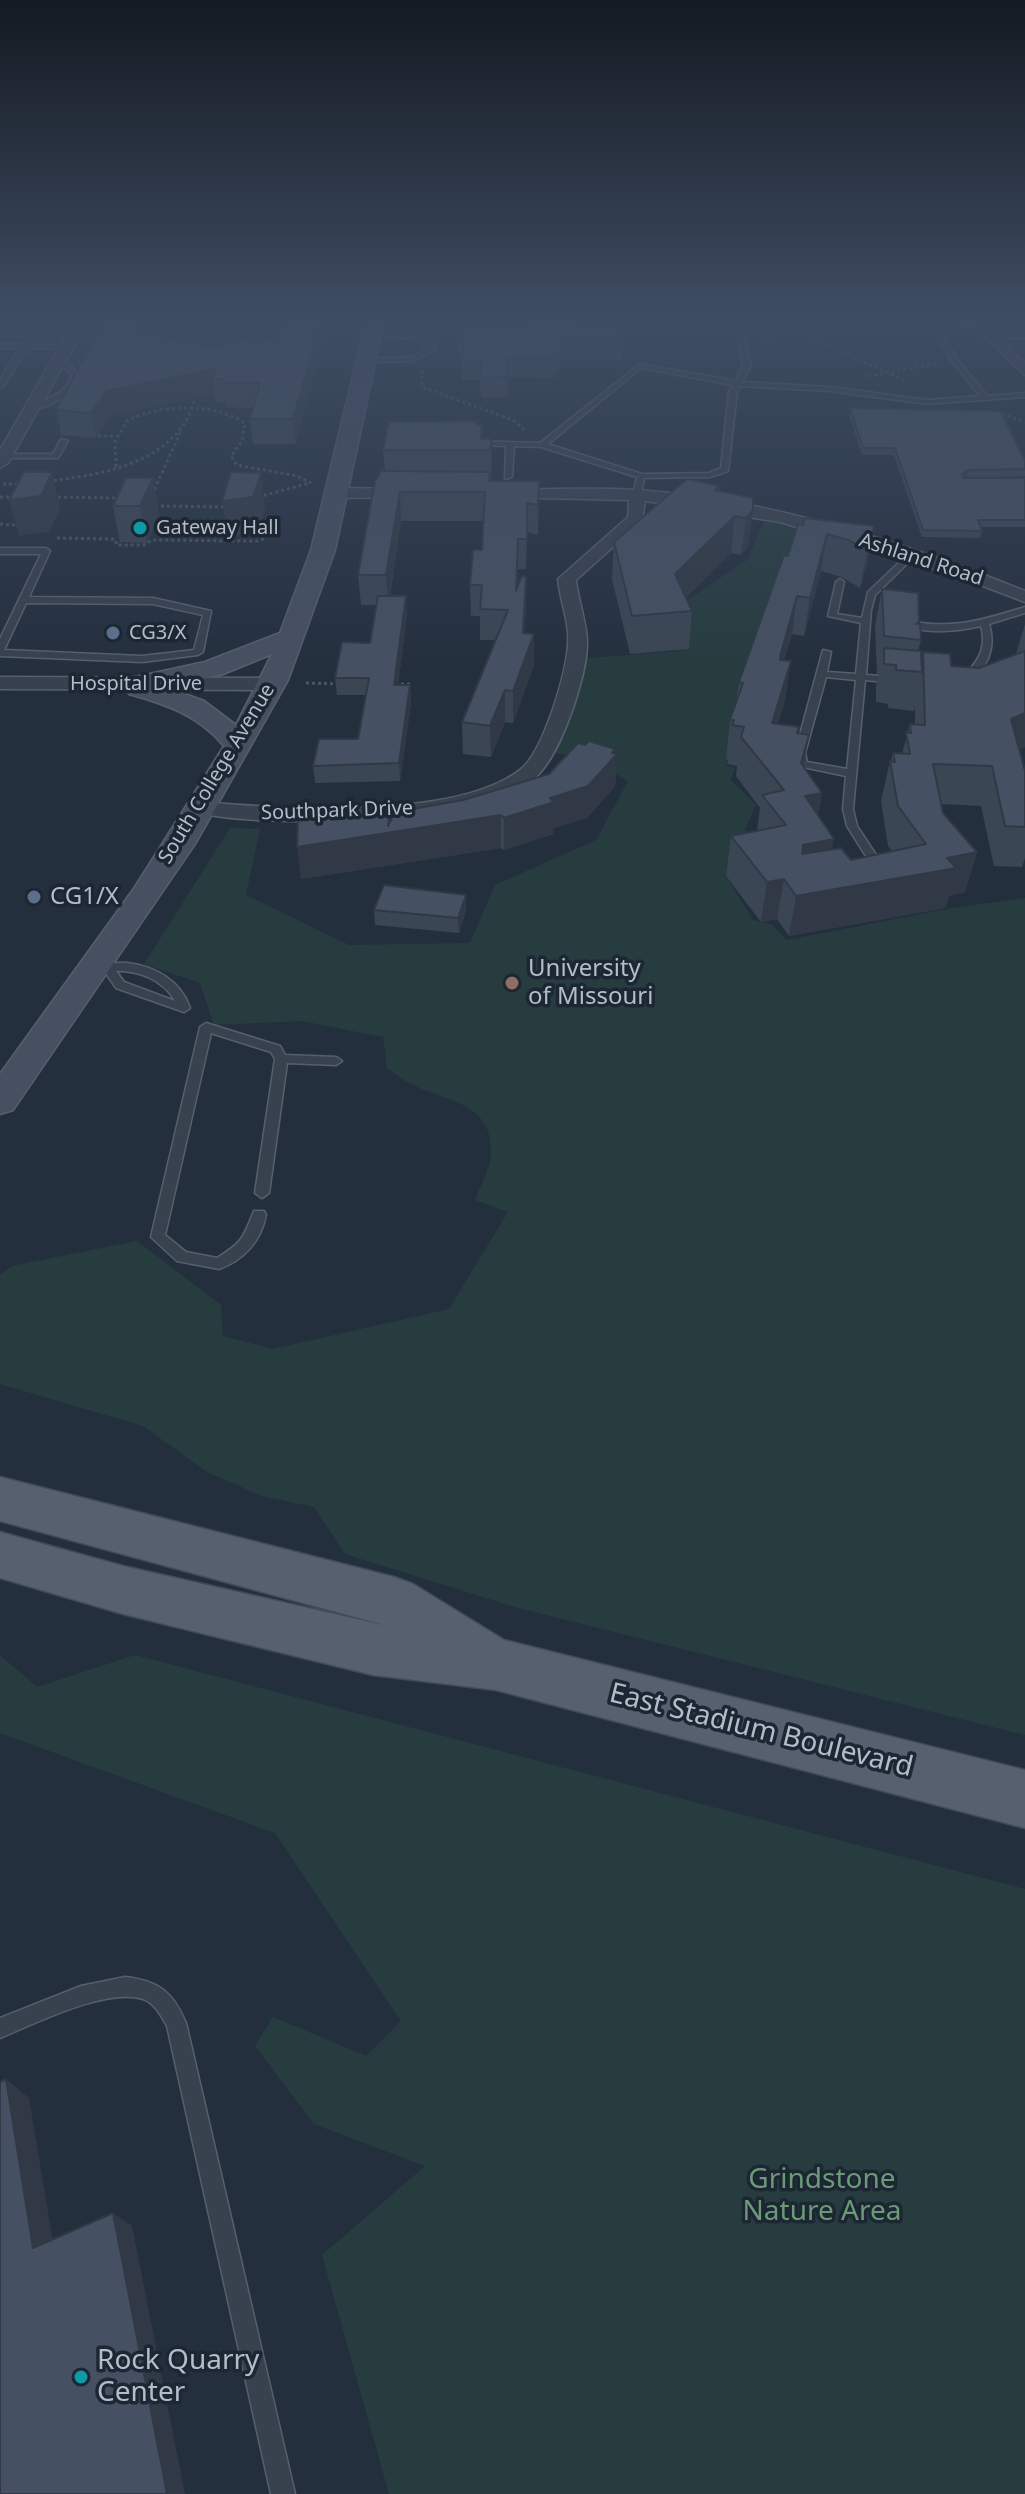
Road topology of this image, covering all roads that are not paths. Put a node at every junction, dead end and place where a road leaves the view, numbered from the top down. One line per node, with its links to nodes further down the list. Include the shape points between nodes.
1 (15, 433): 9 (street)
2 (352, 433): 12 (main road, South College Avenue)
3 (556, 433): 8 (lane)
4 (729, 433): 11 (lane, via 725,469)
5 (64, 441): 9 (lane, via 55,456)
6 (460, 442): 7 (lane, via 476,438)
7 (510, 443): 8 (lane); 10 (lane)
8 (542, 445): 11 (lane)
9 (4, 451)
10 (508, 477)
11 (639, 486): 14 (street, Ashland Road); 16 (street, Ashland Road, via 784,518); 37 (street, Southpark Drive, via 636,518 567,579 577,648 546,748 530,773 498,791 452,805 260,815)
12 (339, 493): 13 (street); 25 (main road, South College Avenue)
13 (435, 494)
14 (482, 494)
15 (0, 551): 19 (lane, via 46,551)
16 (911, 556): 18 (street, Ashland Road); 21 (lane, via 871,594)
17 (840, 582): 21 (lane, via 832,616)
18 (1025, 597)
19 (23, 600): 26 (lane); 26 (lane, via 153,601 208,613 198,652 142,659)
20 (1025, 610): 24 (lane)
21 (866, 615): 22 (lane); 29 (lane)
22 (881, 615)
23 (895, 619): 24 (lane, via 955,629)
24 (985, 625): 34 (lane, via 991,641 988,656)
25 (288, 639): 32 (main road, via 230,662); 33 (main road, South College Avenue)
26 (0, 651)
27 (826, 652): 28 (lane)
28 (822, 674): 29 (lane); 36 (lane, via 800,753 802,764)
29 (859, 677): 30 (lane); 36 (lane)
30 (904, 681)
31 (0, 683): 32 (street, Hospital Drive)
32 (130, 684): 33 (street, Hospital Drive); 35 (main road, via 195,705 217,719)
33 (272, 684): 35 (main road, South College Avenue)
34 (957, 689)
35 (238, 744): 37 (main road, South College Avenue)
36 (849, 773): 38 (lane, via 852,826 882,868)
37 (202, 808): 39 (main road, South College Avenue)
38 (871, 876)
39 (102, 969): 40 (lane, via 120,985); 40 (lane, via 124,967 164,979); 44 (main road, South College Avenue)
40 (184, 1008): 41 (lane)
41 (206, 1027): 42 (lane, via 276,1049); 46 (lane, via 158,1237 182,1257 219,1264 248,1246)
42 (281, 1059): 43 (lane); 45 (lane)
43 (336, 1061)
44 (0, 1101)
45 (262, 1193)
46 (259, 1215)
47 (0, 1499): 49 (main road, East Stadium Boulevard, via 394,1601)
48 (0, 1555): 49 (main road, East Stadium Boulevard, via 373,1650)
49 (496, 1664): 50 (main road, East Stadium Boulevard)
50 (1025, 1799)
51 (0, 2028): 52 (lane, via 101,1990 132,1984 159,1996 176,2023)
52 (283, 2494)

